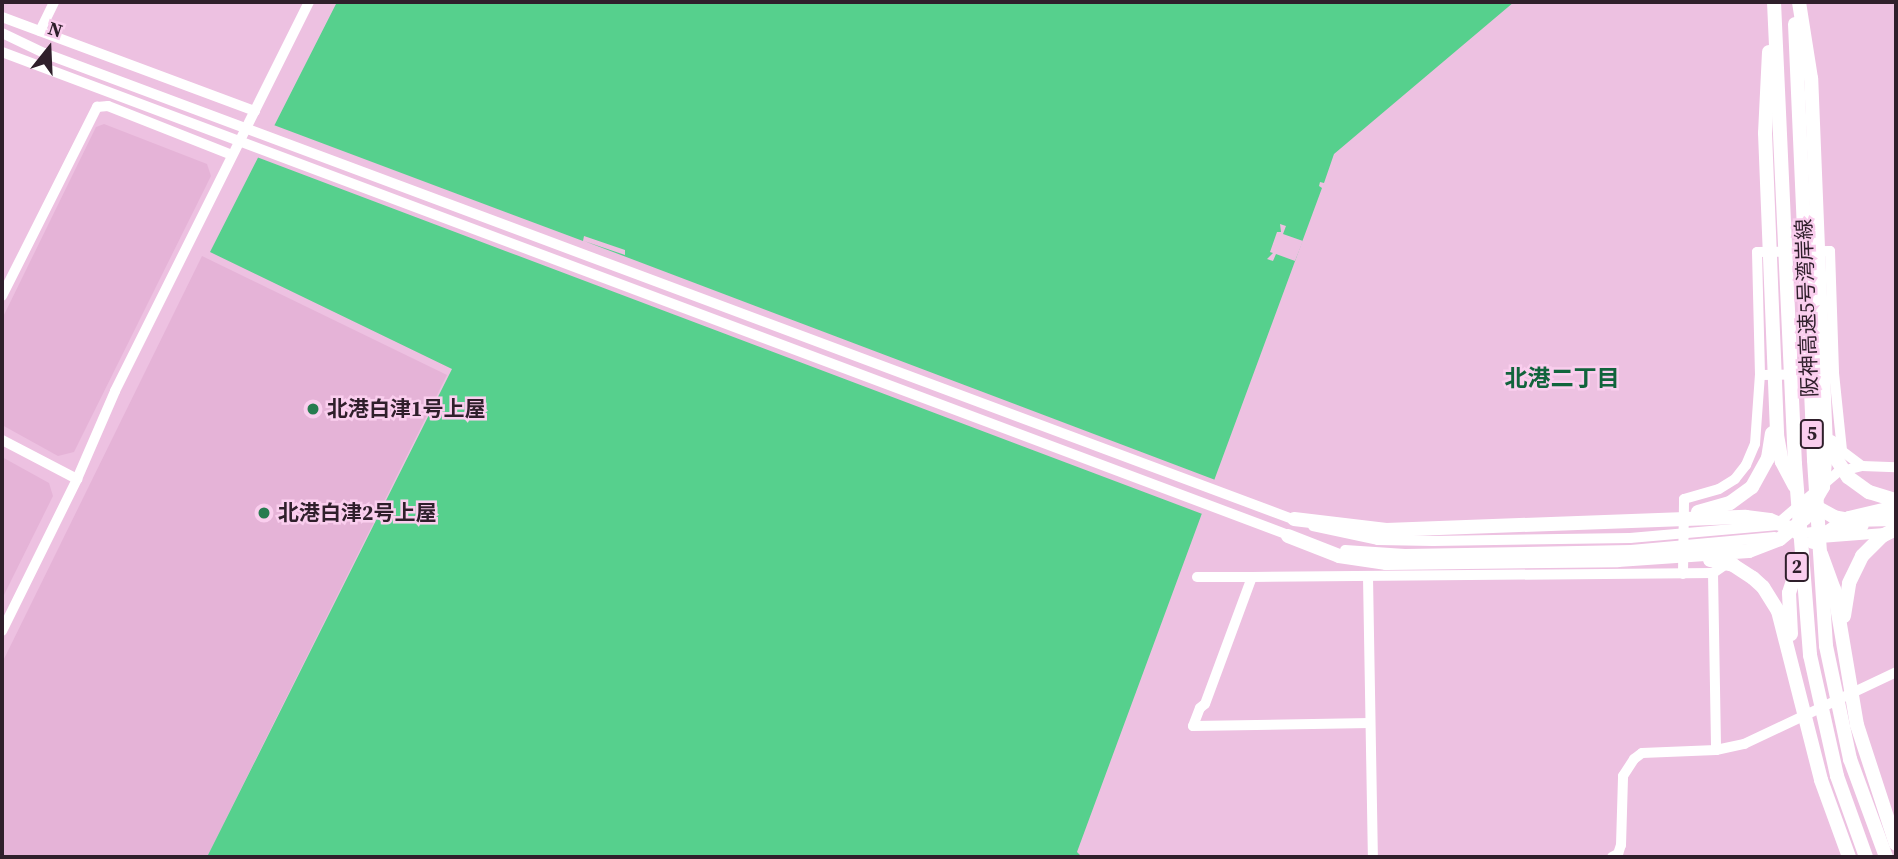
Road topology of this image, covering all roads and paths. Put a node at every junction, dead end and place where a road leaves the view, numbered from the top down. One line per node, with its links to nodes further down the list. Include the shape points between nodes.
1 (54, 2): 6 (street)
2 (309, 2): 9 (street)
3 (1773, 2): 12 (highway, 5, via 1765,133); 50 (highway, 阪神高速5号湾岸線 / 5, via 1796,477 1810,655 1834,765)
4 (1797, 2): 15 (highway, 5, via 1812,92); 51 (highway, 阪神高速5号湾岸線 / 5, via 1814,460 1826,646 1850,759)
5 (2, 17): 6 (street)
6 (40, 31): 9 (street)
7 (2, 33): 26 (street, via 44,53)
8 (2, 52): 31 (street)
9 (254, 111): 10 (street)
10 (232, 155): 11 (street, via 108,106 97,107); 20 (street)
11 (2, 296)
12 (1774, 349): 27 (highway, via 1779,448 1794,485 1811,504 1834,517); 28 (highway, 5, via 1771,445 1752,486 1717,508)
13 (1834, 373): 14 (street); 14 (street, via 1830,251 1757,252); 16 (street)
14 (1760, 375): 36 (street, via 1757,435 1746,465 1719,489 1684,499)
15 (1824, 389): 22 (highway, via 1831,446 1841,468 1869,492); 34 (highway, 5, via 1823,487 1813,508 1793,530 1749,551)
16 (1839, 439): 18 (street, via 1842,451); 21 (street)
17 (2, 440): 20 (street)
18 (1862, 466): 19 (street); 21 (street, via 1838,472)
19 (1896, 467)
20 (77, 480): 40 (street)
21 (1819, 488): 25 (street)
22 (1896, 501): 24 (highway)
23 (1896, 509): 24 (street); 43 (highway, 2, via 1864,513 1835,525 1814,541 1798,565 1788,609)
24 (1877, 513): 26 (street, via 1630,538 1433,541 1349,536)
25 (1785, 517): 32 (street, via 1784,528 1791,537); 33 (street)
26 (1294, 519): 28 (highway, 5, via 1386,530)
27 (1896, 521): 29 (street)
28 (1614, 523): 41 (highway, 5, via 1746,517 1795,529 1821,553 1831,575)
29 (1851, 527): 30 (highway); 31 (street, via 1689,546 1405,554 1347,551)
30 (1896, 530): 32 (street); 41 (highway, via 1867,551 1849,583 1844,612)
31 (1288, 536): 34 (highway, 5, via 1339,556 1386,563)
32 (1804, 540): 33 (street)
33 (1753, 545): 35 (street)
34 (1618, 560): 43 (highway, 5, via 1720,562 1753,578 1777,611)
35 (1713, 573): 36 (street); 45 (street)
36 (1683, 574): 39 (street)
37 (1197, 577): 38 (street)
38 (1252, 577): 39 (street); 44 (street, via 1193,726)
39 (1368, 577): 44 (street)
40 (2, 631)
41 (1845, 666): 46 (highway, 5, via 1867,760)
42 (1896, 672): 45 (street, via 1744,744)
43 (1799, 687): 49 (highway, 5, via 1821,780)
44 (1370, 723): 47 (street)
45 (1716, 750): 48 (street, via 1654,751 1634,760 1623,776 1620,845)
46 (1896, 844)
47 (1373, 857)
48 (1612, 857)
49 (1849, 857)
50 (1866, 857)
51 (1886, 857)

